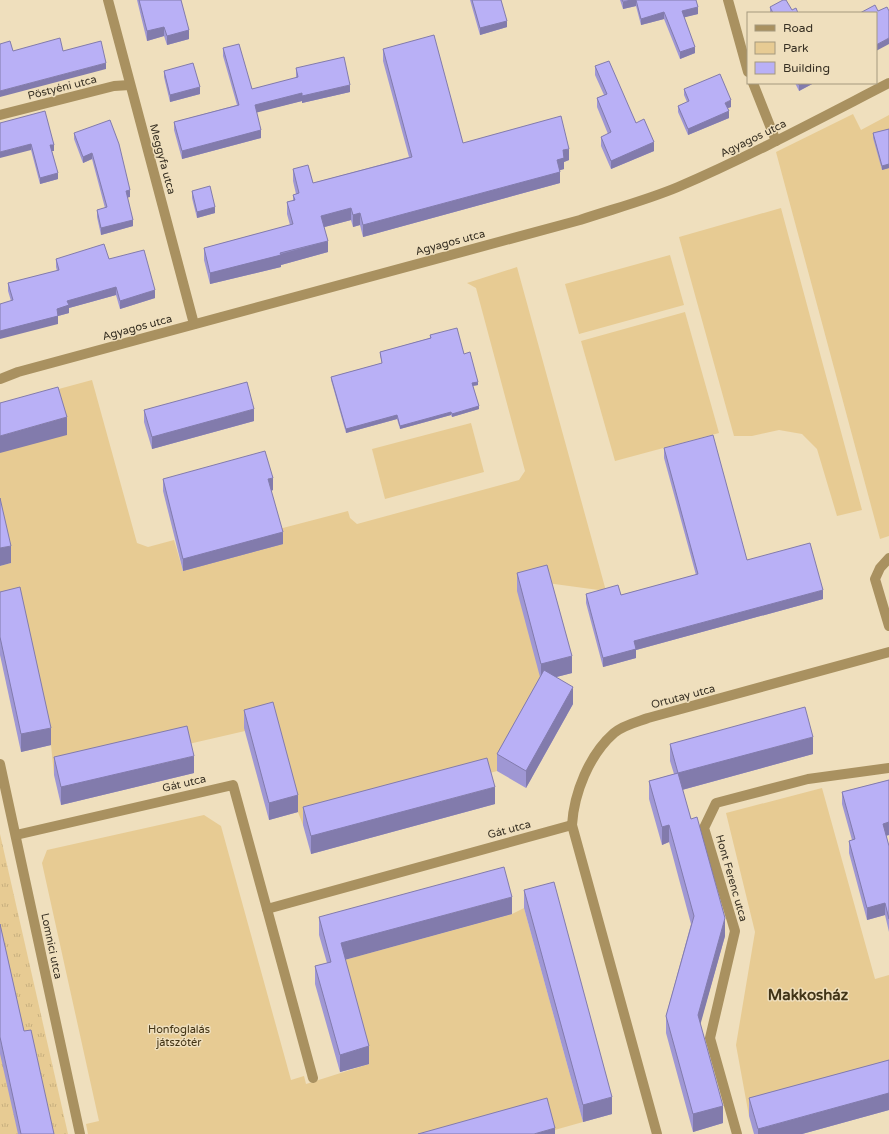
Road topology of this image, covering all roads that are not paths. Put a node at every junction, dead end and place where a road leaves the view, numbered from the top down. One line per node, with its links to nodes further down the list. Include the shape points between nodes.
1 (108, 0): 6 (street, Meggyfa utca)
2 (728, 0): 3 (street)
3 (747, 68)
4 (889, 83): 8 (street, Agyagos utca)
5 (753, 84): 8 (street)
6 (130, 85): 7 (street, Pöstyéni utca, via 114,86); 9 (street, Meggyfa utca)
7 (0, 115)
8 (776, 141): 9 (street, Agyagos utca, via 678,187 641,201 573,222)
9 (194, 324): 10 (street, Agyagos utca)
10 (0, 379)
11 (889, 558): 12 (street, via 875,579)
12 (889, 626)
13 (889, 652): 16 (street, Ortutay utca, via 648,718 615,732 601,747 585,775 573,807)
14 (0, 764): 17 (street, Lomnici utca)
15 (889, 768): 22 (street, Hont Ferenc utca, via 808,779 716,803 704,828 735,931 710,1038)
16 (572, 825): 18 (street, Gát utca); 21 (street, Ortutay utca)
17 (16, 835): 18 (street, Gát utca, via 233,784); 20 (street, Lomnici utca)
18 (267, 909): 19 (street, Gát utca)
19 (313, 1078)
20 (80, 1134)
21 (657, 1134)
22 (737, 1134)

